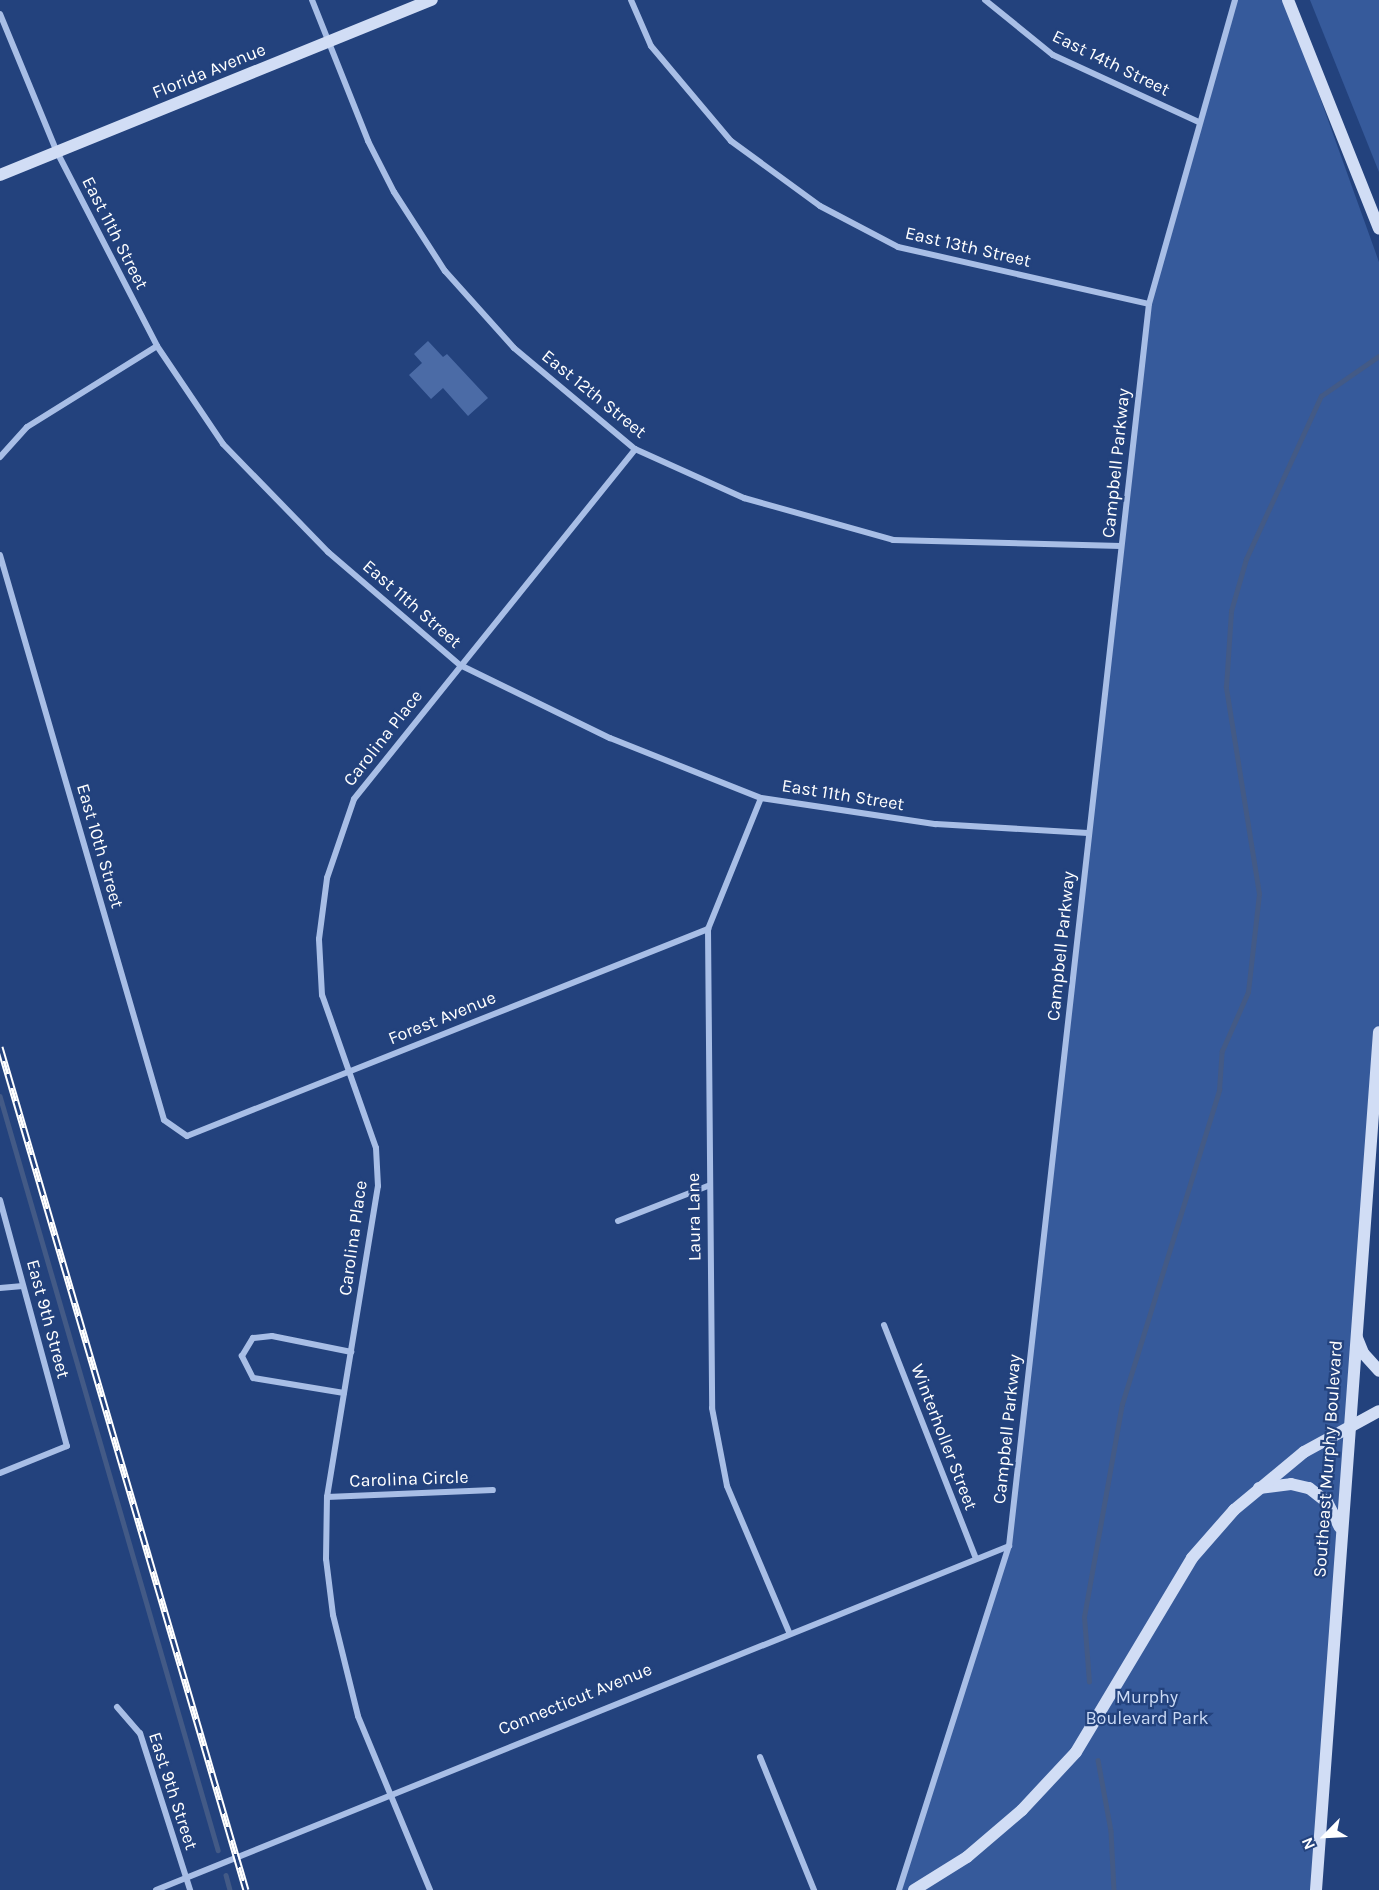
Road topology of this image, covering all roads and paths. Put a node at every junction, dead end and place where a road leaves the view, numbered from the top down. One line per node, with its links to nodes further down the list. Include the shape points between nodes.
1 (312, 0): 8 (street, East 12th Street)
2 (432, 0): 8 (street, Florida Avenue)
3 (631, 0): 13 (street, East 13th Street, via 651,46 732,141 820,206 898,247)
4 (985, 0): 9 (street, East 14th Street, via 1053,55)
5 (1235, 0): 9 (street, Campbell Parkway)
6 (1288, 0): 12 (street)
7 (0, 14): 10 (street, East 11th Street)
8 (329, 42): 10 (street, Florida Avenue); 15 (street, East 12th Street, via 373,151 445,271 514,348)
9 (1199, 122): 13 (street, Campbell Parkway)
10 (57, 152): 11 (street, Florida Avenue); 14 (street, East 11th Street)
11 (0, 176)
12 (1379, 229)
13 (1149, 304): 17 (street, Campbell Parkway)
14 (157, 346): 16 (street, via 27,427); 19 (street, East 11th Street, via 223,444 328,552)
15 (635, 449): 17 (street, East 12th Street, via 744,498 893,540); 19 (street, Carolina Place)
16 (0, 457)
17 (1121, 546): 21 (street, Campbell Parkway)
18 (0, 555): 25 (street, East 10th Street, via 164,1120)
19 (460, 665): 20 (street, East 11th Street, via 610,738); 24 (street, Carolina Place, via 354,799 327,878 320,939 322,995)
20 (761, 798): 21 (street, East 11th Street, via 936,824); 22 (street, Laura Lane)
21 (1088, 833): 43 (street, Campbell Parkway)
22 (708, 929): 24 (street, Forest Avenue); 26 (street, Laura Lane)
23 (1379, 1032): 32 (street, Southeast Murphy Boulevard)
24 (347, 1072): 25 (street, Forest Avenue); 33 (street, Carolina Place, via 376,1148 378,1186)
25 (187, 1136)
26 (708, 1186): 28 (street); 45 (street, Laura Lane, via 712,1408 718,1457)
27 (0, 1200): 29 (street, East 9th Street)
28 (618, 1221)
29 (23, 1286): 30 (street); 38 (street, East 9th Street, via 67,1446)
30 (0, 1288)
31 (884, 1325): 44 (street, Winterholler Street)
32 (1355, 1330): 34 (street, via 1363,1353); 37 (street, Southeast Murphy Boulevard)
33 (351, 1352): 35 (street, Carolina Place); 35 (street, via 272,1336 253,1338 242,1356 253,1378)
34 (1379, 1371)
35 (345, 1393): 41 (street, Carolina Place)
36 (1379, 1411): 37 (street)
37 (1347, 1427): 39 (street); 42 (street, Southeast Murphy Boulevard)
38 (0, 1473)
39 (1258, 1489): 42 (street, via 1291,1485 1309,1488 1327,1502); 55 (street, via 1192,1558 1076,1752 1013,1818 967,1857)
40 (493, 1491): 41 (street, Carolina Circle)
41 (327, 1497): 48 (street, Carolina Place, via 326,1559 333,1615 358,1716)
42 (1341, 1527): 56 (street, Southeast Murphy Boulevard)
43 (1010, 1546): 44 (street, Connecticut Avenue); 54 (street, Campbell Parkway)
44 (976, 1559): 45 (street, Connecticut Avenue)
45 (789, 1632): 48 (street, Connecticut Avenue)
46 (117, 1707): 49 (street, East 9th Street, via 140,1733)
47 (760, 1757): 53 (street)
48 (391, 1793): 49 (street, Connecticut Avenue); 52 (street)
49 (185, 1878): 50 (street, Connecticut Avenue); 51 (street, East 9th Street)
50 (156, 1890)
51 (190, 1890)
52 (430, 1890)
53 (814, 1890)
54 (899, 1890)
55 (914, 1890)
56 (1317, 1890)

